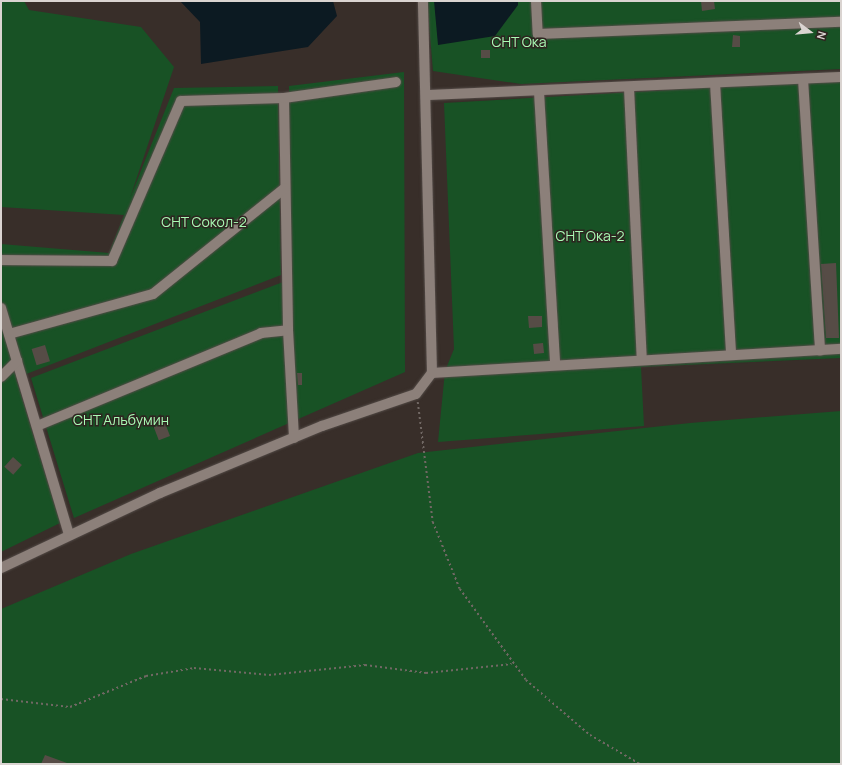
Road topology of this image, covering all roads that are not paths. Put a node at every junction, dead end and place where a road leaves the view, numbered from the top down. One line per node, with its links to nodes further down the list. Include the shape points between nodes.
1 (424, 1): 10 (street)
2 (536, 1): 3 (street, via 538,34)
3 (841, 22)
4 (841, 77): 5 (street)
5 (803, 79): 7 (street); 18 (street)
6 (396, 82): 11 (street)
7 (715, 83): 8 (street); 19 (street)
8 (629, 88): 9 (street); 20 (street)
9 (539, 92): 10 (street); 22 (street)
10 (428, 95): 23 (street)
11 (284, 98): 12 (street); 13 (street, via 182,101 112,261)
12 (286, 188): 15 (street); 16 (street, via 153,294)
13 (1, 260)
14 (1, 308): 16 (street)
15 (288, 330): 25 (street, via 261,333); 26 (street)
16 (9, 334): 21 (street)
17 (841, 349): 18 (street)
18 (820, 350): 19 (street)
19 (731, 354): 20 (street)
20 (642, 359): 22 (street)
21 (17, 361): 24 (street); 25 (street)
22 (555, 365): 23 (street)
23 (432, 373): 26 (street, via 416,394)
24 (1, 377)
25 (36, 426): 27 (street)
26 (294, 438): 27 (street)
27 (69, 535): 28 (street)
28 (1, 568)

